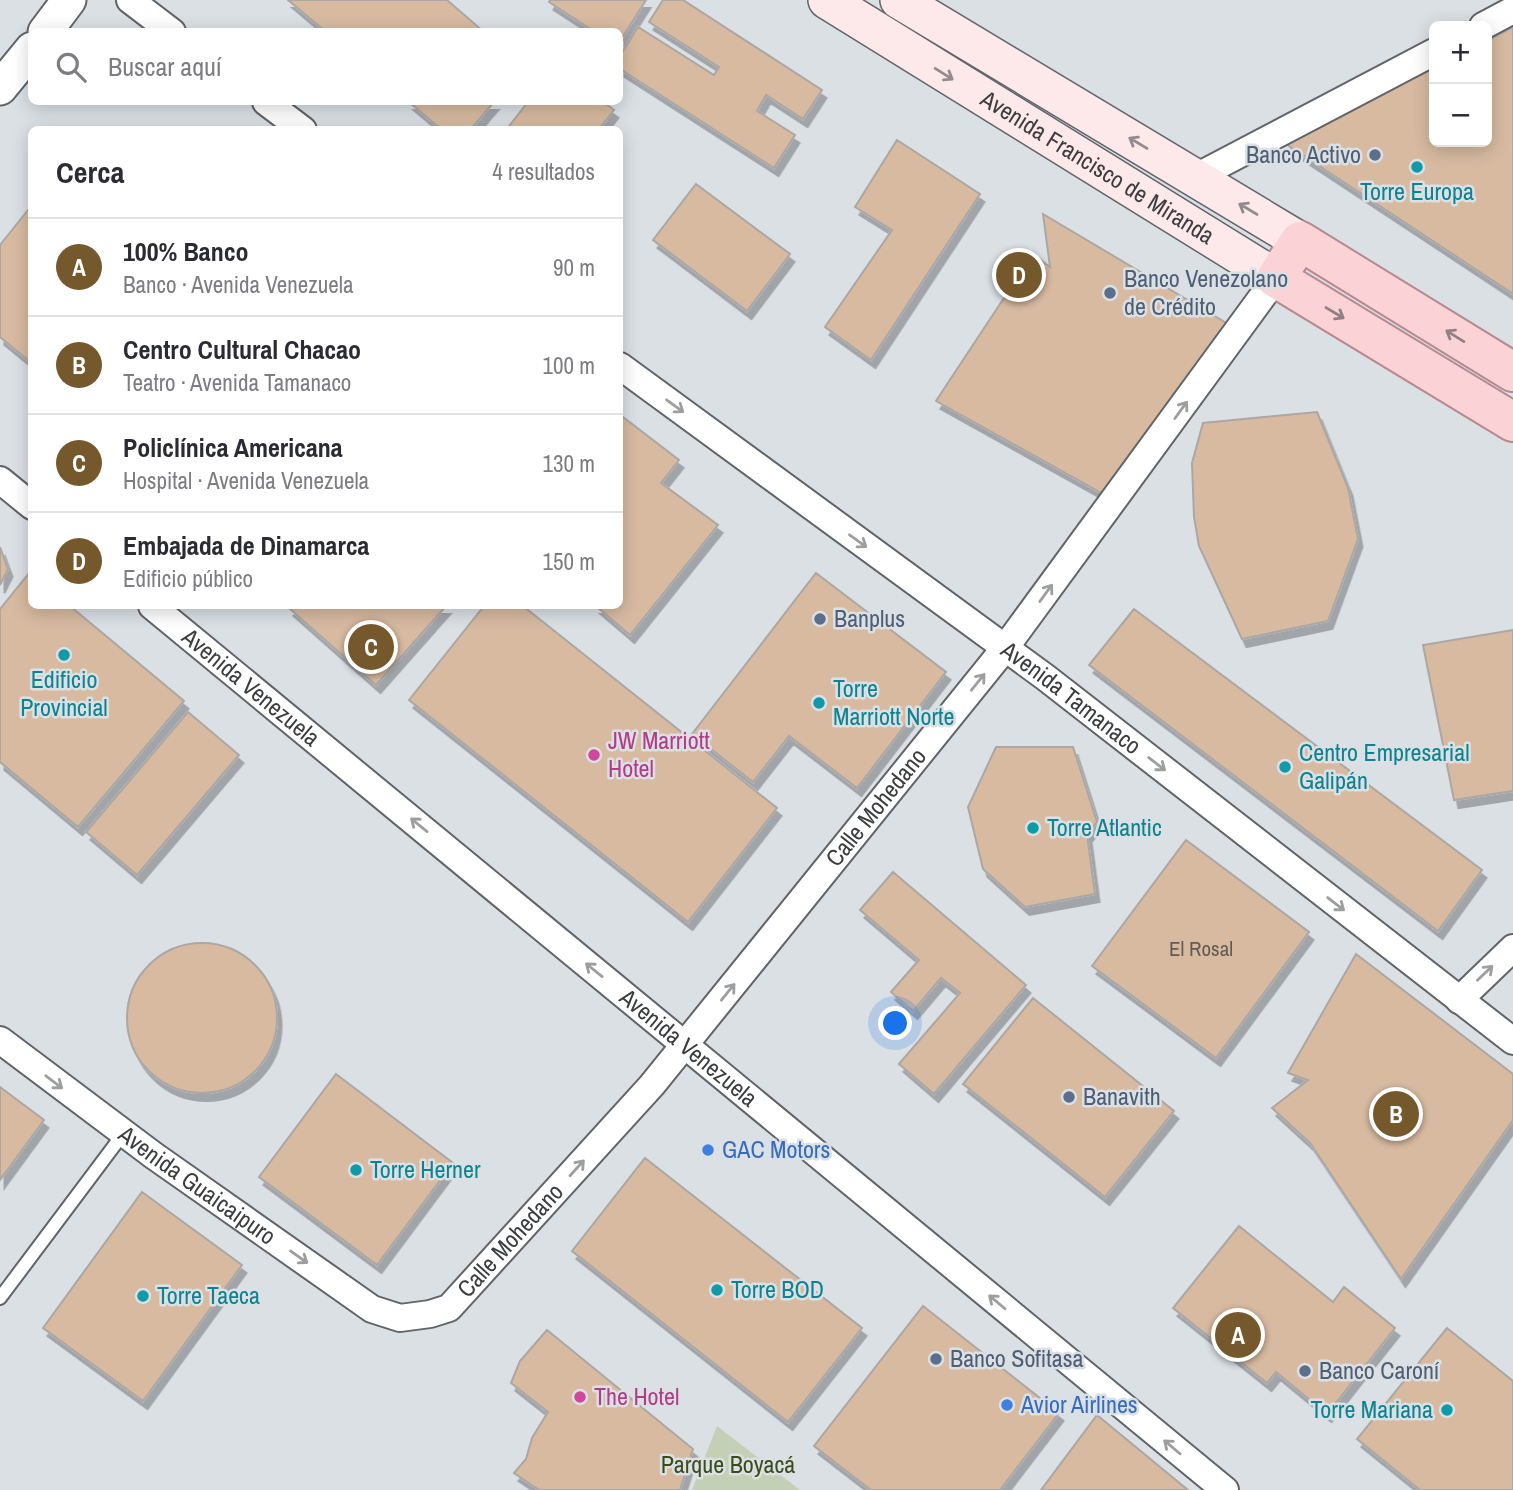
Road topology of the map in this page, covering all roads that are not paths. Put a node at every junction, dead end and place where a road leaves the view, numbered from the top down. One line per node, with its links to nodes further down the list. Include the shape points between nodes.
1 (69, 0): 7 (street)
2 (130, 0): 8 (street)
3 (827, 0): 16 (main road, Avenida Francisco de Miranda, one-way to 16)
4 (899, 0): 14 (main road, Avenida Francisco de Miranda, one-way to 4)
5 (1513, 10): 6 (street)
6 (1492, 21)
7 (48, 28)
8 (167, 28)
9 (28, 54): 11 (street)
10 (1429, 55): 14 (street)
11 (0, 88)
12 (269, 105): 13 (street)
13 (298, 126)
14 (1196, 177): 15 (main road, Avenida Francisco de Miranda, one-way to 14)
15 (1300, 241): 16 (main road, Calle Mohedano); 18 (main road, Avenida Francisco de Miranda, one-way to 15)
16 (1276, 278): 19 (main road, Avenida Francisco de Miranda, one-way to 19); 23 (street, Calle Mohedano, one-way to 16)
17 (623, 368): 23 (street, Avenida Tamanaco, one-way to 23)
18 (1513, 372)
19 (1513, 422)
20 (0, 480): 21 (street)
21 (28, 503)
22 (156, 609): 28 (street, Avenida Venezuela, one-way to 22)
23 (1005, 648): 25 (street, Avenida Tamanaco, one-way to 25); 28 (street, Calle Mohedano, one-way to 23)
24 (1513, 948): 25 (street, one-way to 24)
25 (1458, 999): 27 (street, Avenida Tamanaco)
26 (0, 1040): 29 (street, Avenida Guaicaipuro, one-way to 29)
27 (1513, 1041)
28 (684, 1045): 31 (street, Calle Mohedano, one-way to 28, via 449,1308); 32 (street, Avenida Venezuela, one-way to 28)
29 (123, 1134): 30 (lane); 31 (street, Avenida Guaicaipuro, one-way to 31, via 372,1309)
30 (0, 1297)
31 (400, 1318)
32 (1225, 1490)

